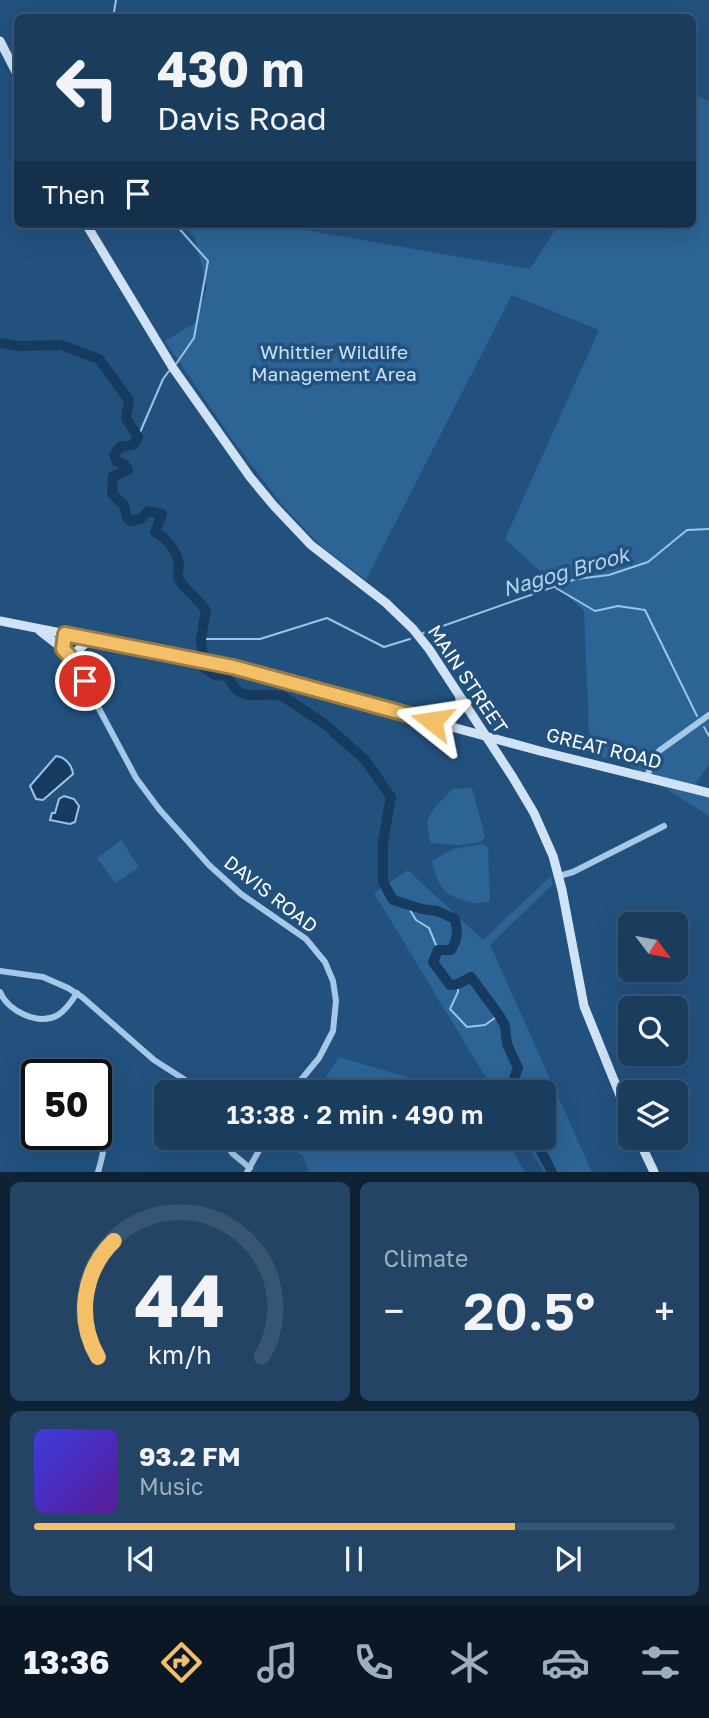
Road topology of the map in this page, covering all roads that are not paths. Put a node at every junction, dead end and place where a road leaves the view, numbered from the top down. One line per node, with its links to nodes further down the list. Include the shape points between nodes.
1 (0, 41): 2 (main road)
2 (14, 68)
3 (88, 228): 10 (main road, MAIN STREET, via 173,368 250,477 311,545 405,620)
4 (0, 621): 5 (main road, GREAT ROAD)
5 (36, 628): 6 (main road, GREAT ROAD); 8 (main road)
6 (69, 635): 7 (main road, GREAT ROAD); 8 (street); 9 (street, DAVIS ROAD)
7 (90, 639): 9 (main road); 12 (main road, GREAT ROAD, via 203,660)
8 (63, 649): 9 (street, DAVIS ROAD)
9 (74, 657): 24 (street, DAVIS ROAD, via 136,778 159,809 209,865 241,894 306,939 325,962 336,1001 333,1031)
10 (460, 698): 12 (main road, via 456,713); 13 (main road, MAIN STREET)
11 (709, 715): 16 (street, via 659,751)
12 (438, 723): 13 (main road, GREAT ROAD)
13 (487, 736): 14 (main road, GREAT ROAD); 15 (main road, MAIN STREET)
14 (519, 745): 15 (main road, via 507,753); 16 (main road, GREAT ROAD)
15 (505, 764): 19 (main road, MAIN STREET, via 543,833)
16 (647, 778): 17 (main road, GREAT ROAD)
17 (709, 793)
18 (664, 826): 19 (street)
19 (559, 876): 25 (main road, MAIN STREET, via 584,1006)
20 (0, 971): 22 (street, via 43,977)
21 (0, 992): 22 (street, via 19,1012 41,1018 57,1016)
22 (76, 993): 23 (street, via 154,1060)
23 (185, 1080)
24 (301, 1080)
25 (618, 1090)
26 (104, 1150): 31 (street)
27 (230, 1150): 30 (street)
28 (259, 1150): 30 (street)
29 (644, 1150): 32 (main road)
30 (248, 1170)
31 (98, 1172)
32 (654, 1172)

